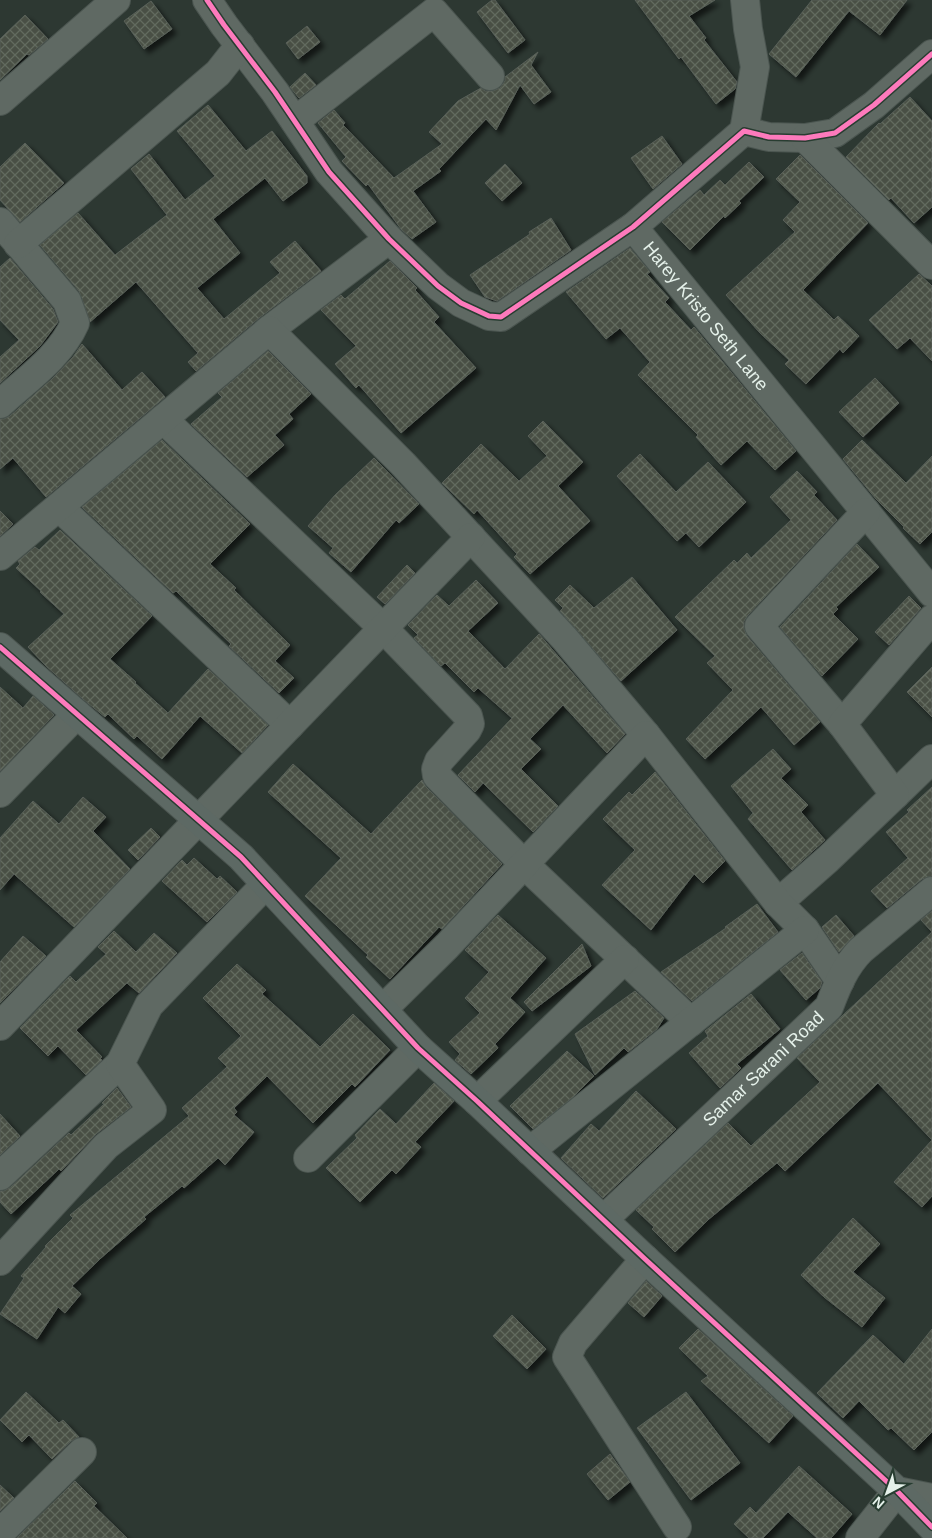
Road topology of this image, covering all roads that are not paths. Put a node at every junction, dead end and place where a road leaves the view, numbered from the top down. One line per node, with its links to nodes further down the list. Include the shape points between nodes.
1 (116, 0): 7 (street)
2 (207, 0): 4 (street)
3 (745, 0): 9 (street, via 755,67)
4 (240, 45): 8 (street); 14 (street, via 218,73)
5 (932, 54): 10 (street, via 874,105 835,133)
6 (490, 76): 8 (street, via 434,12)
7 (0, 101)
8 (295, 121): 13 (street, via 329,172)
9 (744, 131): 10 (street, via 768,137); 12 (street, Harey Kristo Seth Lane)
10 (805, 138): 15 (street)
11 (0, 222): 14 (street)
12 (634, 227): 13 (street, via 501,317 489,316 461,303 438,286); 20 (street, Harey Kristo Seth Lane)
13 (389, 238): 16 (street)
14 (18, 244): 17 (street, via 67,301 75,323 56,354)
15 (932, 265)
16 (268, 330): 18 (street); 21 (street, via 404,464)
17 (0, 404)
18 (163, 419): 19 (street); 25 (street)
19 (59, 507): 22 (street); 29 (street)
20 (866, 512): 23 (street, Harey Kristo Seth Lane); 28 (street, via 759,626)
21 (471, 537): 25 (street); 30 (street, via 565,639)
22 (0, 556)
23 (932, 593)
24 (932, 619): 28 (street)
25 (382, 628): 29 (street); 35 (street, via 468,716 470,724 467,730 439,761 438,776)
26 (0, 648): 27 (street)
27 (77, 714): 32 (street); 34 (street)
28 (842, 724): 33 (street)
29 (290, 725): 34 (street)
30 (646, 735): 35 (street); 38 (street)
31 (932, 759): 33 (street)
32 (0, 793)
33 (895, 795): 38 (street)
34 (198, 820): 36 (street, via 241,857); 44 (street)
35 (524, 864): 40 (street); 42 (street)
36 (266, 884): 42 (street); 46 (street, via 149,1005)
37 (932, 891): 41 (street, Samar Sarani Road, via 861,950 851,960)
38 (778, 903): 39 (street)
39 (805, 930): 41 (street); 43 (street)
40 (625, 959): 43 (street); 47 (street)
41 (840, 981): 51 (street, Samar Sarani Road, via 829,1007)
42 (383, 1009): 45 (street)
43 (691, 1022): 48 (street)
44 (0, 1026)
45 (418, 1048): 47 (street); 49 (street)
46 (120, 1064): 50 (street); 53 (street, via 152,1110 106,1146)
47 (476, 1101): 48 (street)
48 (530, 1151): 51 (street)
49 (308, 1158)
50 (0, 1176)
51 (604, 1219): 52 (street)
52 (645, 1259): 55 (street); 57 (street, via 573,1343 567,1357)
53 (0, 1261)
54 (82, 1452): 59 (street)
55 (897, 1491): 56 (street); 58 (street); 60 (street)
56 (932, 1498)
57 (677, 1527)
58 (932, 1528)
59 (0, 1534)
60 (860, 1538)

